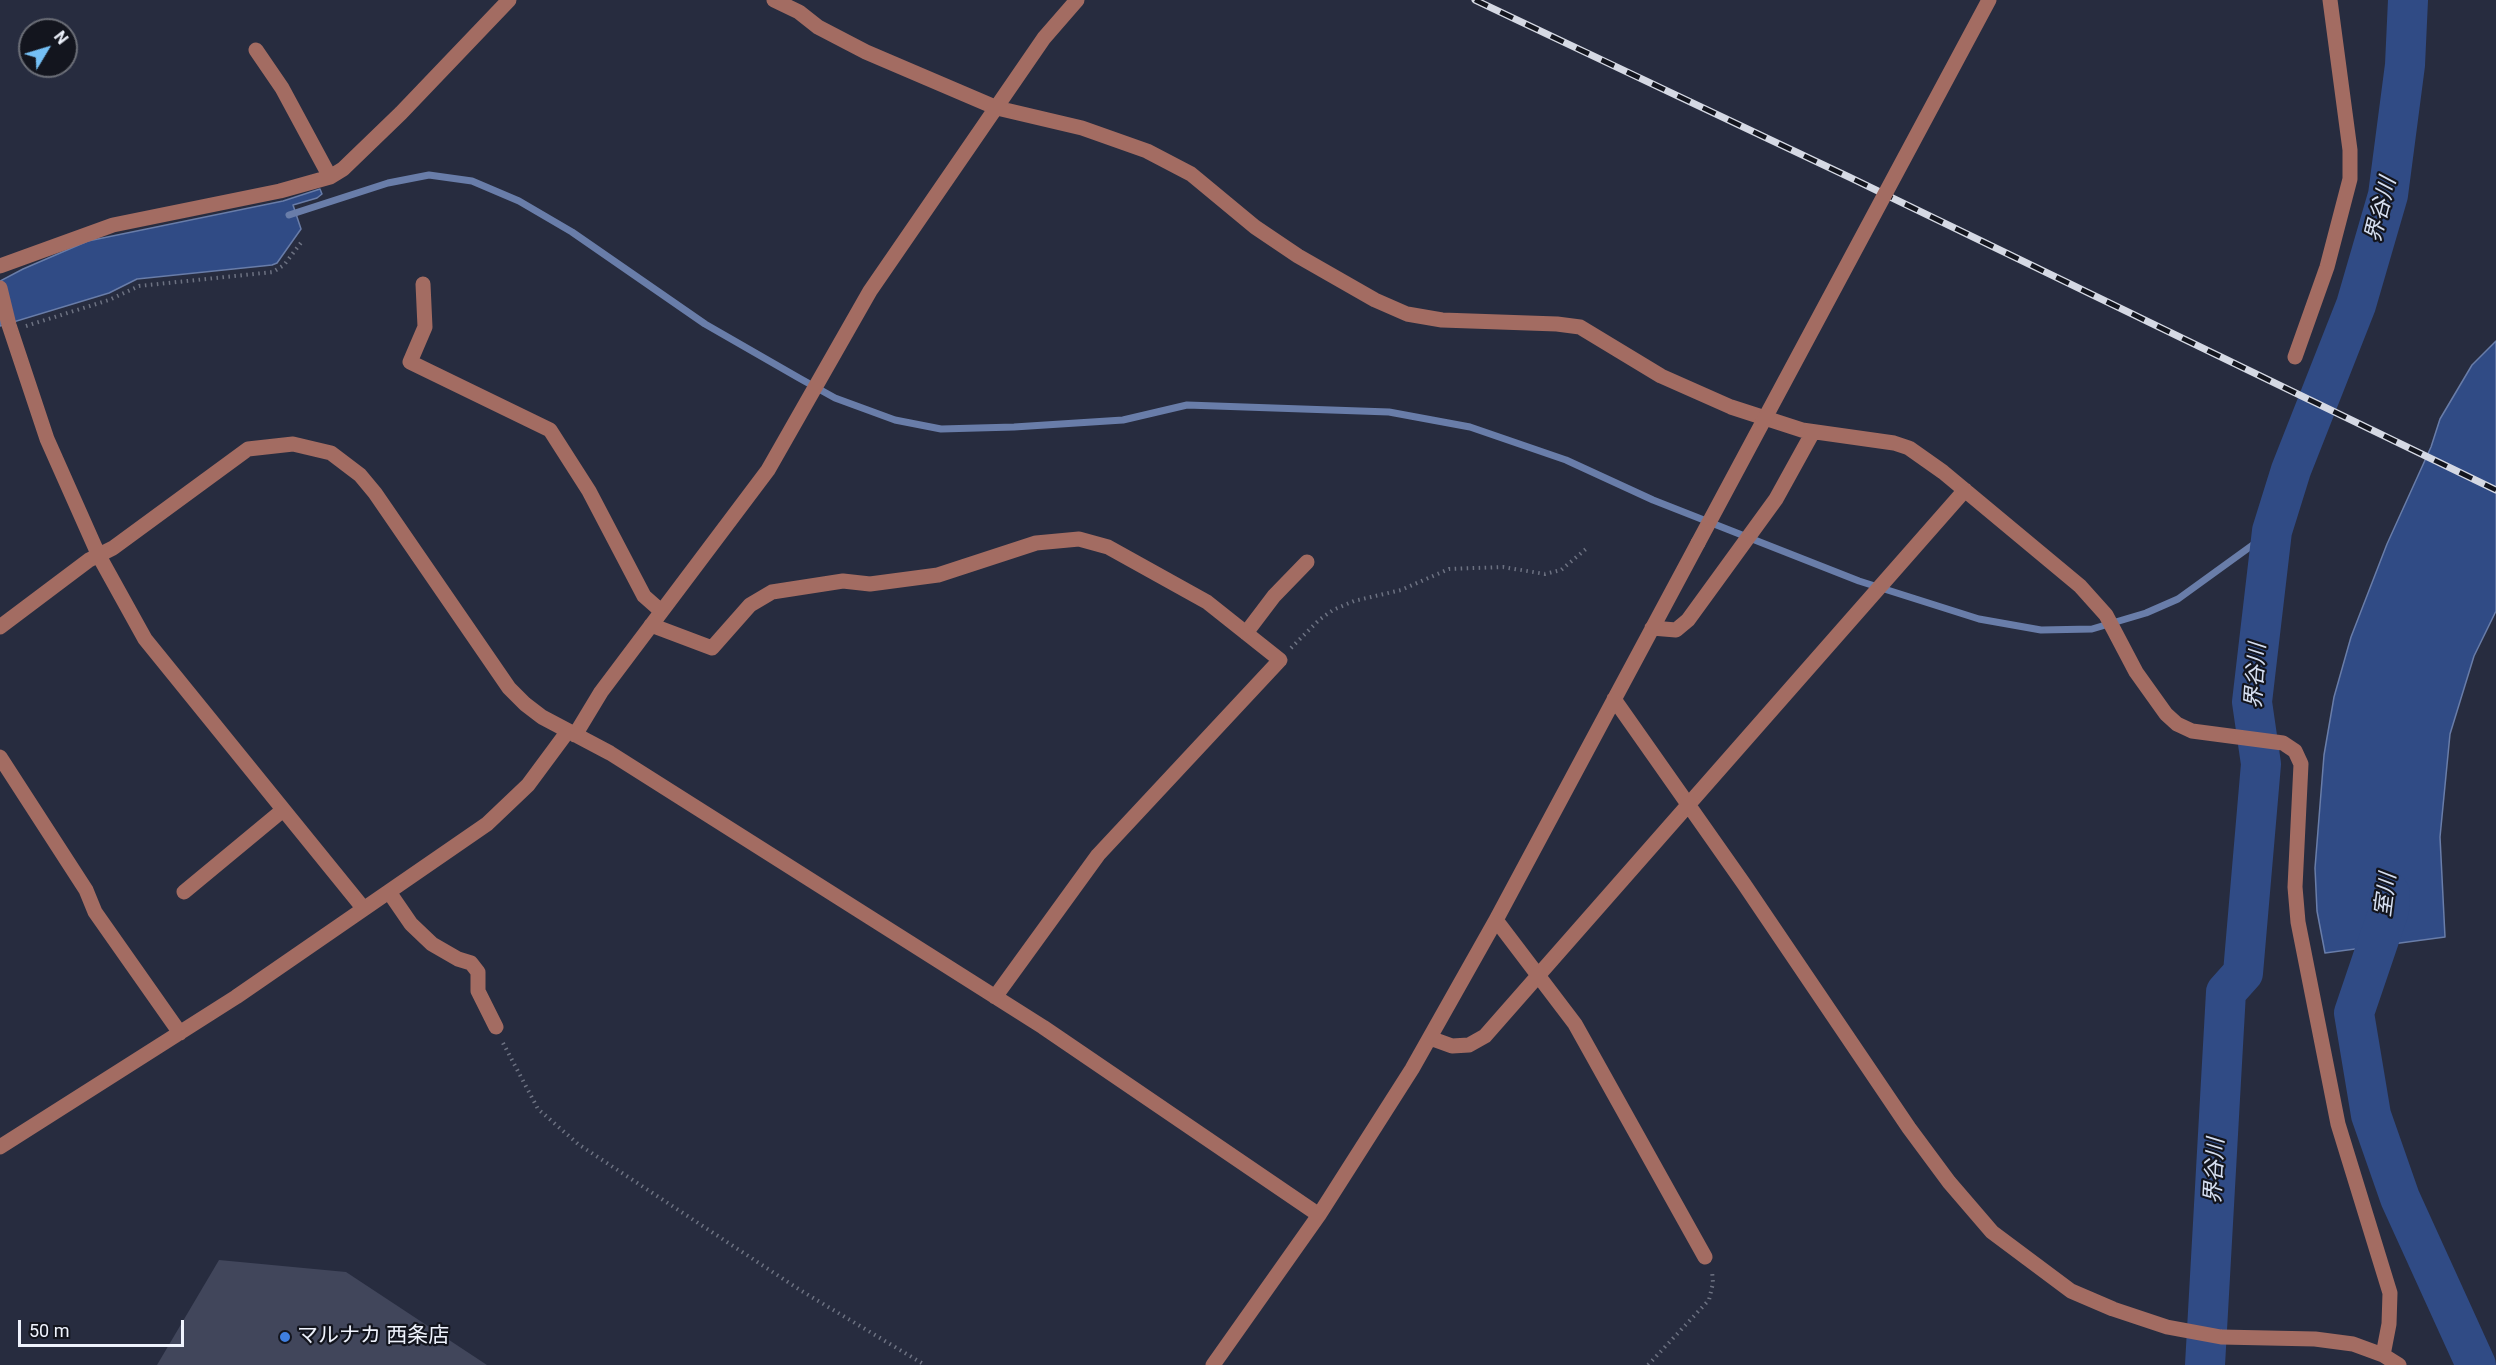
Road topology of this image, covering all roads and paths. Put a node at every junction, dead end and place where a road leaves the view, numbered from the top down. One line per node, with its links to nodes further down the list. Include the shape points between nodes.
1 (509, 0): 8 (street, via 401,113)
2 (774, 0): 7 (street, via 866,52)
3 (1077, 0): 7 (street, via 1044,38)
4 (1989, 0): 23 (street, bridge)
5 (2330, 0): 14 (street, via 2350,150 2350,179 2327,267)
6 (256, 50): 8 (street, via 282,88)
7 (997, 108): 15 (street, via 1082,128 1147,151 1191,174 1255,227 1298,256 1407,314 1442,320 1580,327 1706,398); 20 (street, via 870,291 768,470)
8 (330, 177): 10 (street, via 113,225)
9 (303, 240): 13 (path, via 284,265 273,272 139,286 109,300)
10 (0, 266)
11 (423, 284): 20 (street, via 425,327 410,362 550,430 589,491 644,596)
12 (0, 288): 13 (street)
13 (10, 328): 18 (street, via 47,439)
14 (2295, 357)
15 (1813, 432): 16 (street, via 1909,448); 23 (street, via 1776,499 1688,620 1676,630)
16 (1965, 490): 29 (street); 43 (street, via 2080,586 2106,615 2136,672 2177,724 2192,730 2283,743 2295,751 2301,764 2295,887 2304,965 2338,1124 2390,1293)
17 (1586, 549): 25 (path, via 1562,570 1545,574 1503,567 1449,569 1401,590 1354,601 1319,620)
18 (99, 556): 22 (street); 27 (street, via 248,449 293,444 331,453 360,475 375,493 509,688 542,717); 30 (street, via 145,639)
19 (1307, 562): 24 (street)
20 (661, 612): 21 (street)
21 (651, 625): 24 (street, via 712,648 750,605 772,592 843,581 870,584 938,574 1036,543 1079,539 1108,547 1152,570 1207,602); 27 (street)
22 (0, 627)
23 (1652, 628): 26 (street)
24 (1246, 633): 25 (street)
25 (1280, 660): 36 (street, via 1098,855)
26 (1614, 699): 29 (street); 34 (street)
27 (572, 733): 32 (street, via 528,785 487,824); 36 (street, via 610,753)
28 (0, 757): 38 (street, via 86,890 95,912)
29 (1687, 804): 35 (street); 43 (street, via 1909,1128 1992,1232 2071,1291 2113,1309 2191,1332 2221,1337 2315,1339 2353,1344)
30 (283, 810): 31 (street); 33 (street)
31 (184, 892)
32 (389, 892): 33 (street); 37 (street, via 411,924 432,944 471,963 478,972 478,991)
33 (364, 909): 38 (street)
34 (1496, 920): 35 (street); 39 (street)
35 (1539, 976): 39 (street, via 1485,1036 1469,1045 1452,1046); 42 (street, via 1591,1049)
36 (995, 997): 41 (street)
37 (496, 1027): 44 (path, via 538,1109 570,1138 800,1290)
38 (180, 1033): 40 (street)
39 (1430, 1038): 41 (street)
40 (0, 1147)
41 (1319, 1215): 45 (street)
42 (1705, 1257): 46 (path, via 1713,1283 1709,1300)
43 (2383, 1355): 47 (street)
44 (925, 1365)
45 (1213, 1365)
46 (1648, 1365)
47 (2399, 1365)

